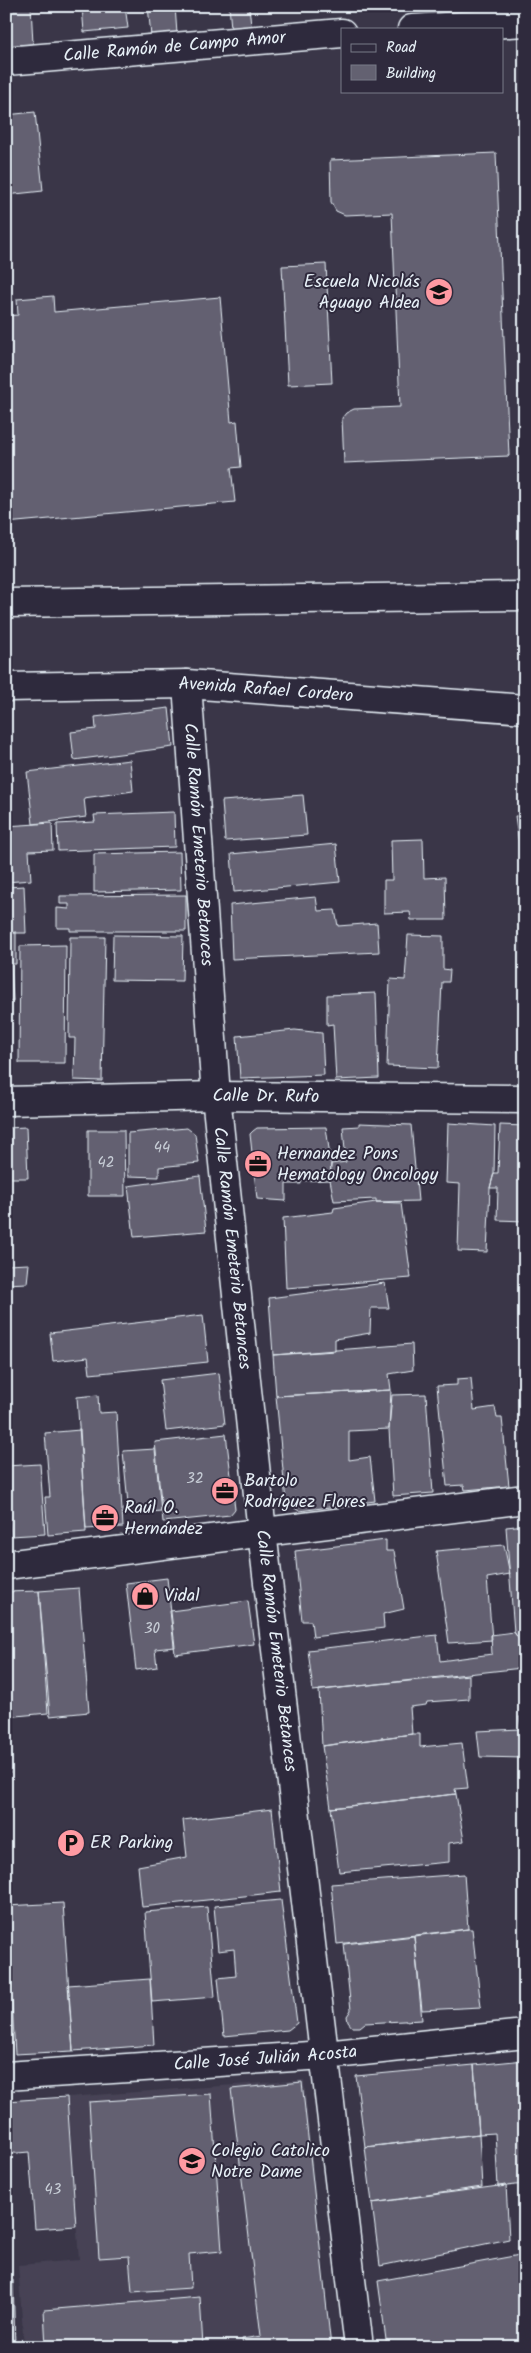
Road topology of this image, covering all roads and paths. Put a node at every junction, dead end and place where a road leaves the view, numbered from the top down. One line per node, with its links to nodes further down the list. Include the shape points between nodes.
1 (525, 22): 2 (main road)
2 (428, 28)
3 (341, 33): 4 (main road, Calle Ramón de Campo Amor)
4 (6, 61)
5 (525, 596): 6 (main road)
6 (6, 603)
7 (187, 684): 8 (main road, Avenida Rafael Cordero); 9 (main road, Avenida Rafael Cordero); 10 (main road, Calle Ramón Emeterio Betances)
8 (6, 687)
9 (525, 709)
10 (216, 1096): 11 (main road, Calle Dr. Rufo); 12 (main road, Calle Dr. Rufo); 14 (main road, Calle Ramón Emeterio Betances)
11 (525, 1099)
12 (6, 1101)
13 (525, 1499): 14 (main road)
14 (262, 1532): 15 (main road); 17 (main road, Calle Ramón Emeterio Betances)
15 (6, 1564)
16 (525, 2034): 17 (main road, Calle José Julián Acosta)
17 (325, 2055): 18 (main road, Calle José Julián Acosta); 19 (main road, Calle Ramón Emeterio Betances)
18 (6, 2076)
19 (359, 2347)

